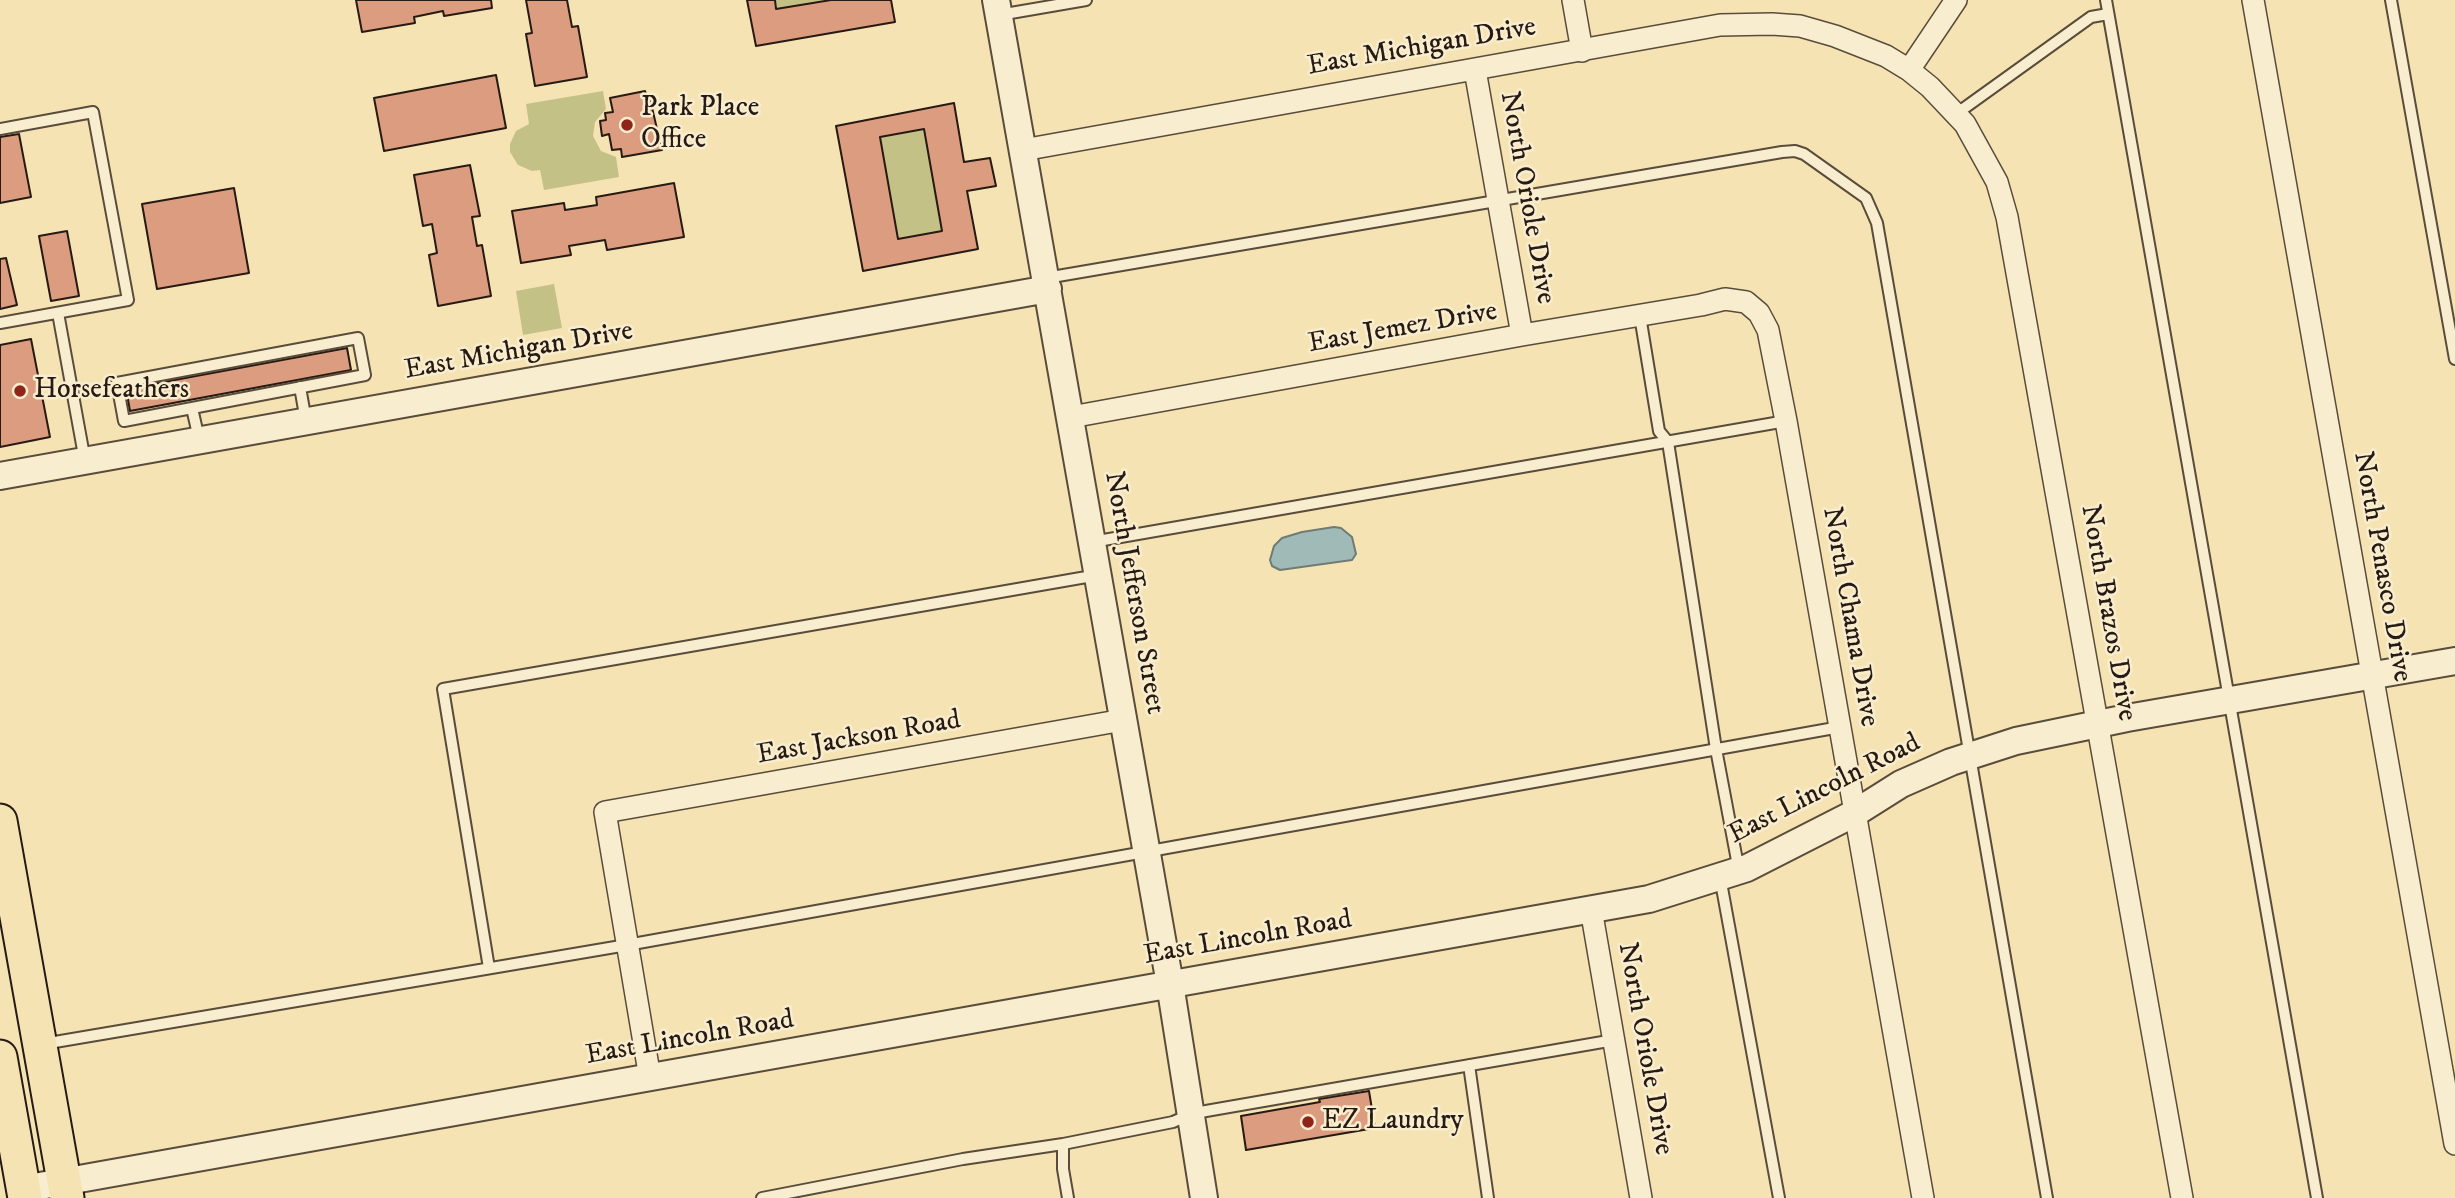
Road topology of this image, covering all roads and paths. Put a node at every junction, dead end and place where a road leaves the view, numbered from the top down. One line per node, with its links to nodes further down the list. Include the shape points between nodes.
1 (1086, 0): 7 (lane)
2 (1573, 0): 9 (street)
3 (1955, 0): 11 (street)
4 (2106, 0): 8 (lane)
5 (2253, 0): 35 (street, North Penasco Drive)
6 (2391, 0): 22 (lane)
7 (998, 7): 14 (street, North Jefferson Street)
8 (2108, 13): 12 (lane, via 2091,17); 36 (lane)
9 (1582, 51): 10 (street, East Michigan Drive); 11 (street, East Michigan Drive, via 1720,25 1772,24 1835,36)
10 (1475, 70): 14 (street, East Michigan Drive); 15 (street, North Oriole Drive)
11 (1909, 70): 12 (street, North Brazos Drive)
12 (1956, 114): 38 (street, North Brazos Drive, via 1997,182 2007,217)
13 (0, 129): 18 (lane, via 93,112 128,300)
14 (1023, 150): 16 (street, North Jefferson Street)
15 (1498, 202): 16 (lane); 21 (street, North Oriole Drive); 41 (lane, via 1795,151 1866,198 1877,223)
16 (1047, 284): 25 (street, North Jefferson Street); 26 (street, East Michigan Drive)
17 (1746, 302): 19 (street, East Jemez Drive, via 1725,299); 27 (street, North Chama Drive, via 1768,330)
18 (58, 313): 20 (lane); 30 (lane)
19 (1640, 316): 21 (street, East Jemez Drive); 29 (lane, via 1659,431)
20 (0, 323)
21 (1522, 335): 25 (street, East Jemez Drive)
22 (2455, 359)
23 (300, 387): 24 (lane); 24 (lane, via 365,375 358,338 117,383 124,421); 26 (lane)
24 (192, 408): 28 (lane)
25 (1071, 417): 32 (street, North Jefferson Street)
26 (306, 421): 28 (street, East Michigan Drive)
27 (1786, 421): 29 (lane); 39 (street, North Chama Drive)
28 (199, 440): 30 (street, East Michigan Drive)
29 (1668, 442): 32 (lane); 40 (lane)
30 (85, 461): 31 (street, East Michigan Drive)
31 (0, 476)
32 (1092, 542): 33 (street, North Jefferson Street)
33 (1098, 575): 37 (street, North Jefferson Street); 48 (lane, via 443,689)
34 (2455, 661): 35 (street, East Lincoln Road)
35 (2371, 677): 36 (street, East Lincoln Road); 57 (street, North Penasco Drive)
36 (2228, 702): 38 (street, East Lincoln Road); 69 (lane)
37 (1123, 720): 44 (street, North Jefferson Street); 47 (street, East Jackson Road, via 605,813)
38 (2098, 724): 41 (street, East Lincoln Road); 68 (street, North Brazos Drive)
39 (1840, 727): 40 (lane); 42 (street, North Chama Drive)
40 (1716, 749): 44 (lane); 45 (lane)
41 (1969, 756): 42 (street, East Lincoln Road, via 1901,784); 67 (lane)
42 (1855, 813): 45 (street, East Lincoln Road); 66 (street, North Chama Drive)
43 (0, 821): 51 (main road)
44 (1146, 851): 47 (lane); 49 (street, North Jefferson Street)
45 (1730, 874): 46 (street, East Lincoln Road, via 1649,899); 65 (lane)
46 (1591, 909): 49 (street, East Lincoln Road); 50 (street, North Oriole Drive)
47 (628, 945): 48 (lane); 54 (street)
48 (489, 968): 51 (lane)
49 (1170, 984): 54 (street, East Lincoln Road); 55 (street, North Jefferson Street)
50 (1614, 1040): 53 (lane); 64 (street, North Oriole Drive)
51 (40, 1045): 58 (main road)
52 (0, 1057): 59 (main road)
53 (1469, 1065): 55 (lane); 63 (lane)
54 (650, 1078): 58 (street, East Lincoln Road)
55 (1191, 1114): 56 (lane, via 1174,1122); 62 (street, North Jefferson Street)
56 (1063, 1143): 60 (lane); 61 (lane)
57 (2455, 1144)
58 (66, 1190): 59 (street, East Lincoln Road)
59 (24, 1194)
60 (762, 1198)
61 (1068, 1198)
62 (1204, 1198)
63 (1488, 1198)
64 (1641, 1198)
65 (1779, 1198)
66 (1923, 1198)
67 (2047, 1198)
68 (2182, 1198)
69 (2317, 1198)

